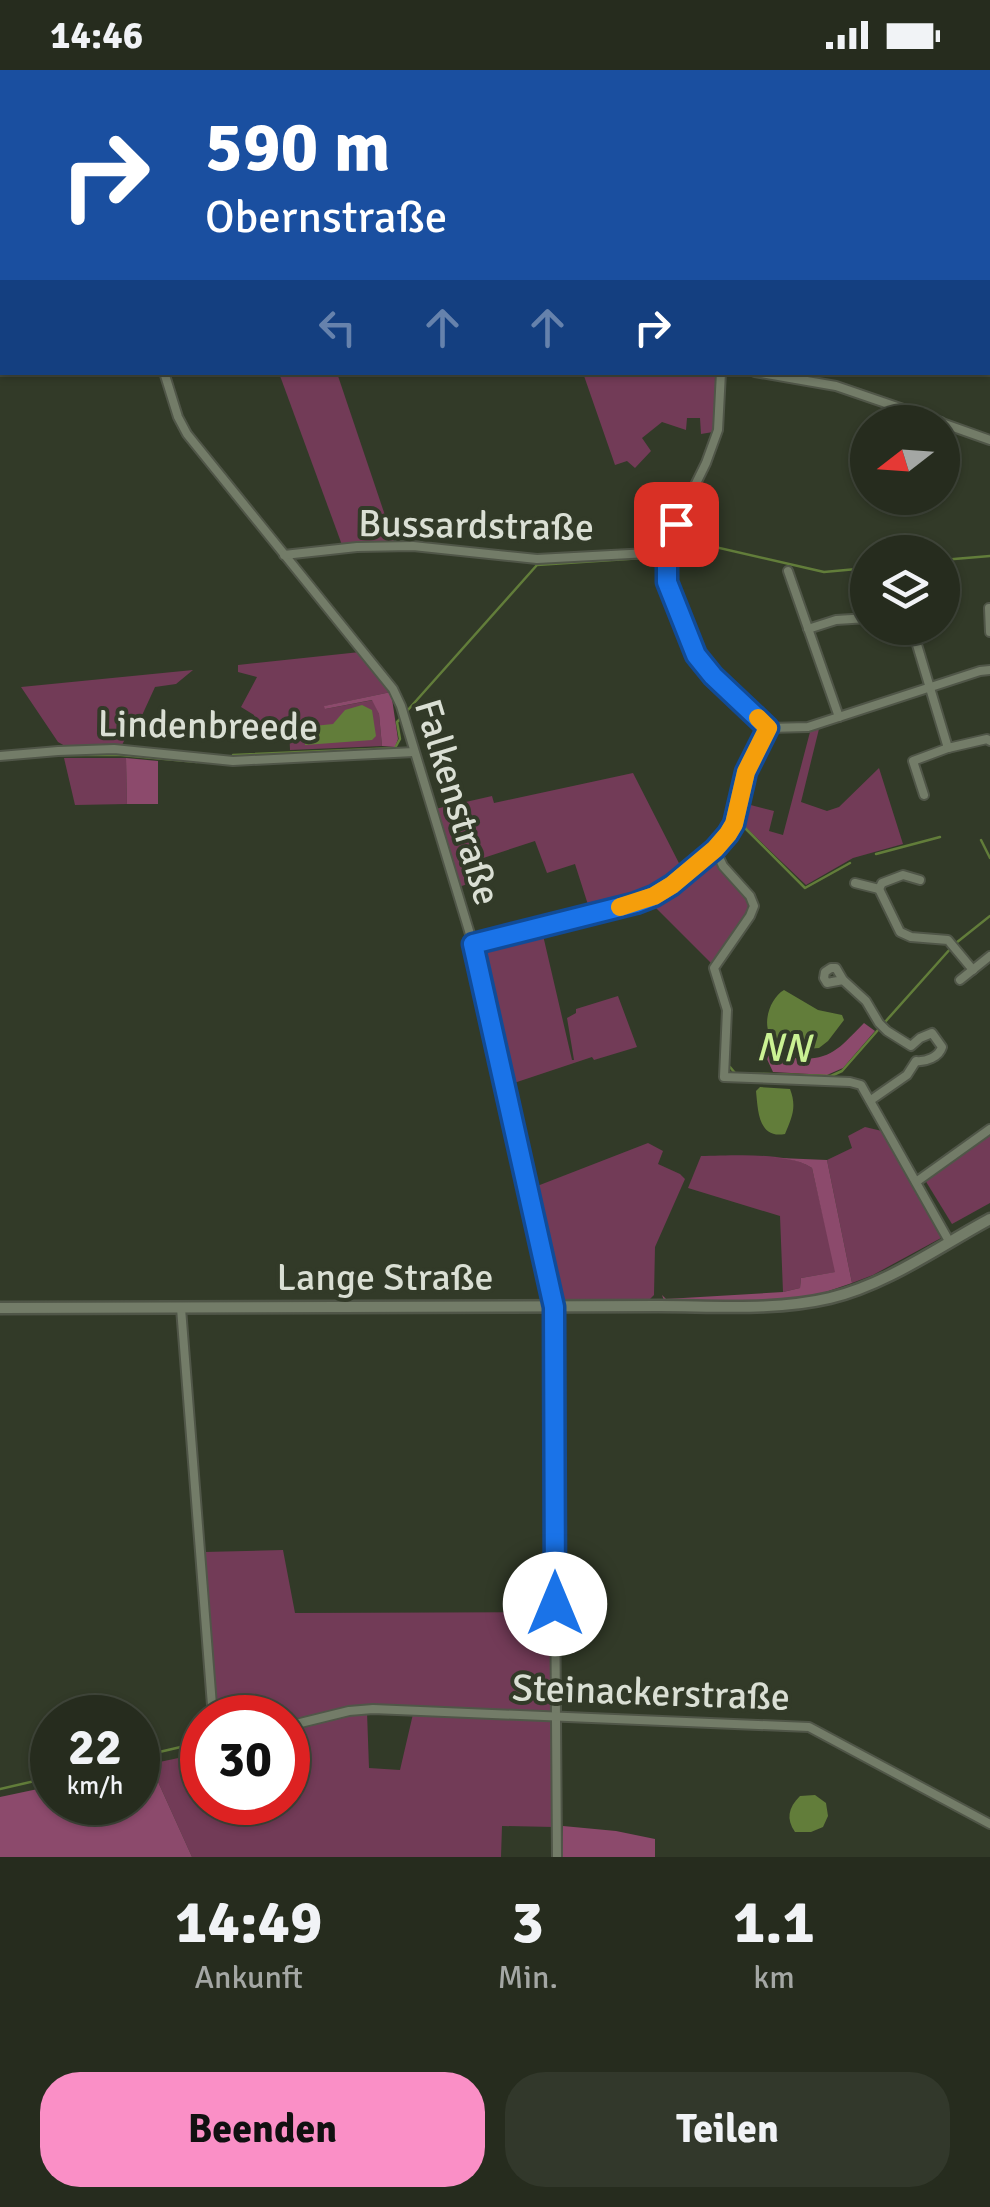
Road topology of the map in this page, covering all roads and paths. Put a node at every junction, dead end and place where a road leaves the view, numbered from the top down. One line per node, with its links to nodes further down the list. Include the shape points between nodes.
1 (165, 375): 8 (street, Falkenstraße, via 187,434)
2 (721, 375): 7 (street, via 718,430)
3 (772, 375): 4 (street, via 836,386)
4 (890, 405)
5 (960, 429): 6 (street)
6 (990, 440)
7 (667, 552): 8 (street, Bussardstraße, via 537,559 413,546); 18 (street, via 667,582 696,655)
8 (284, 555): 21 (street, Falkenstraße, via 393,689)
9 (788, 572): 12 (street)
10 (989, 608): 13 (street)
11 (850, 619): 12 (street)
12 (808, 629): 17 (street)
13 (990, 632)
14 (917, 645): 16 (street)
15 (990, 670): 16 (street)
16 (930, 687): 17 (street); 20 (street)
17 (839, 717): 18 (street, via 808,727)
18 (768, 728): 24 (street, via 746,772 734,824)
19 (990, 741): 20 (street)
20 (948, 748): 23 (street, via 912,761)
21 (414, 752): 22 (street, Lindenbreede, via 233,761 114,749); 28 (street, Falkenstraße)
22 (0, 756)
23 (924, 795)
24 (715, 849): 28 (street, via 654,896); 35 (street, via 754,906 714,968 726,1010 724,1077 850,1082 862,1085)
25 (920, 880): 27 (street, via 903,875)
26 (855, 883): 27 (street)
27 (880, 889): 30 (street, via 900,932 948,940)
28 (473, 944): 40 (street, Falkenstraße)
29 (990, 956): 30 (street)
30 (973, 970): 32 (street)
31 (843, 980): 33 (street, via 887,1032)
32 (960, 980)
33 (911, 1046): 34 (street); 34 (street, via 932,1033 942,1047 931,1059)
34 (916, 1061): 35 (street)
35 (871, 1100): 37 (street)
36 (990, 1129): 37 (street)
37 (916, 1182): 39 (street)
38 (990, 1219): 39 (street, Lange Straße)
39 (949, 1241): 40 (street, Lange Straße, via 876,1282 802,1303)
40 (554, 1307): 42 (street, Lange Straße); 44 (street, Falkenstraße)
41 (0, 1308): 42 (street, Lange Straße)
42 (181, 1308): 43 (street)
43 (211, 1695)
44 (555, 1716): 45 (street, Steinackerstraße, via 372,1708); 46 (street, Steinackerstraße, via 810,1727); 47 (street, Falkenstraße)
45 (310, 1721)
46 (990, 1824)
47 (557, 1857)

